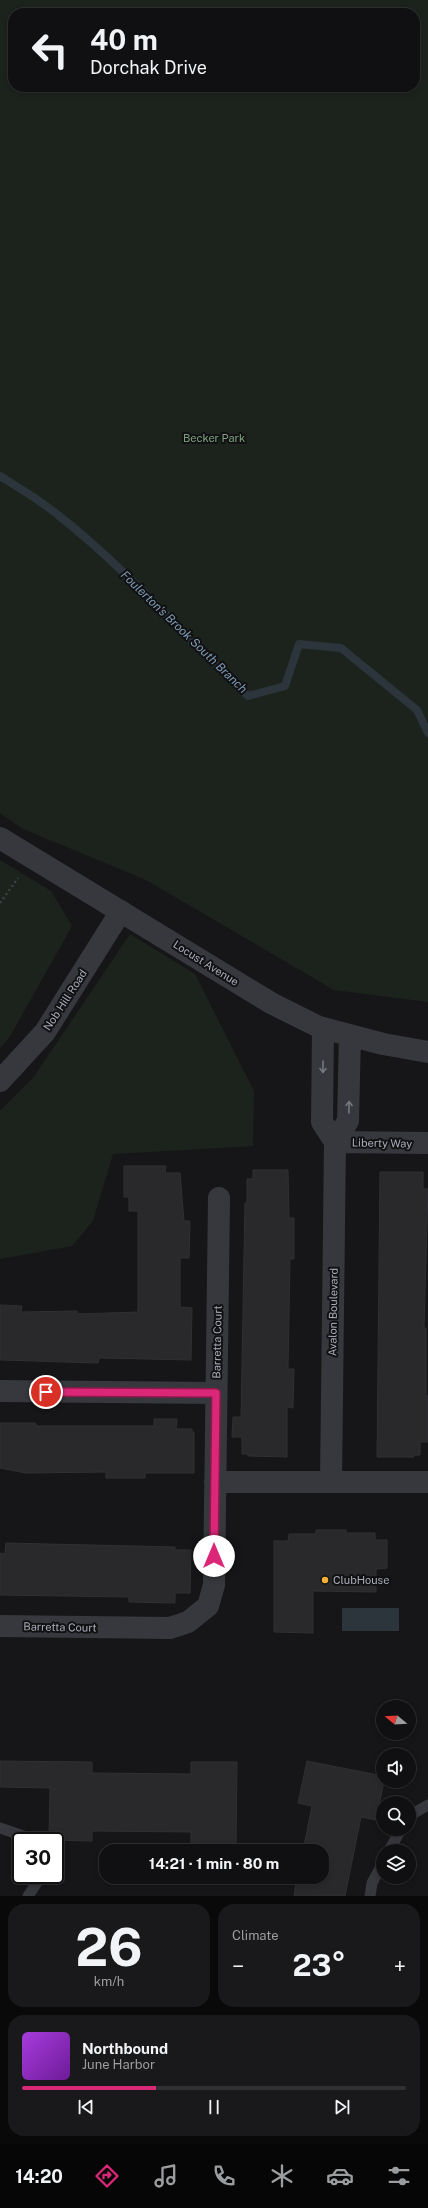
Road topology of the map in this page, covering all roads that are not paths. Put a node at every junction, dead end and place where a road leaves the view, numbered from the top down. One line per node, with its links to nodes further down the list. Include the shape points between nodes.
1 (0, 838): 2 (street, Locust Avenue)
2 (121, 911): 3 (street, Locust Avenue, via 271,1003); 6 (street, Nob Hill Road, via 45,1032)
3 (323, 1028): 4 (street, Locust Avenue); 7 (street, one-way to 7, via 322,1122)
4 (350, 1035): 5 (street, Locust Avenue); 7 (street, one-way to 4, via 348,1121)
5 (428, 1052)
6 (0, 1081)
7 (335, 1142): 8 (street, Liberty Way); 13 (street, Avalon Boulevard)
8 (428, 1143)
9 (219, 1198): 11 (street, Barretta Court)
10 (0, 1391): 11 (street)
11 (216, 1393): 12 (street, Barretta Court)
12 (215, 1482): 13 (street); 15 (street, Barretta Court, via 214,1585 208,1606 188,1622 170,1628)
13 (331, 1482): 14 (street)
14 (428, 1482)
15 (0, 1626)
16 (428, 1805): 17 (lane)
17 (416, 1812)
18 (0, 1828): 19 (lane)
19 (12, 1832)
20 (376, 1876): 23 (lane)
21 (36, 1884): 22 (lane)
22 (28, 1896)
23 (370, 1896)

